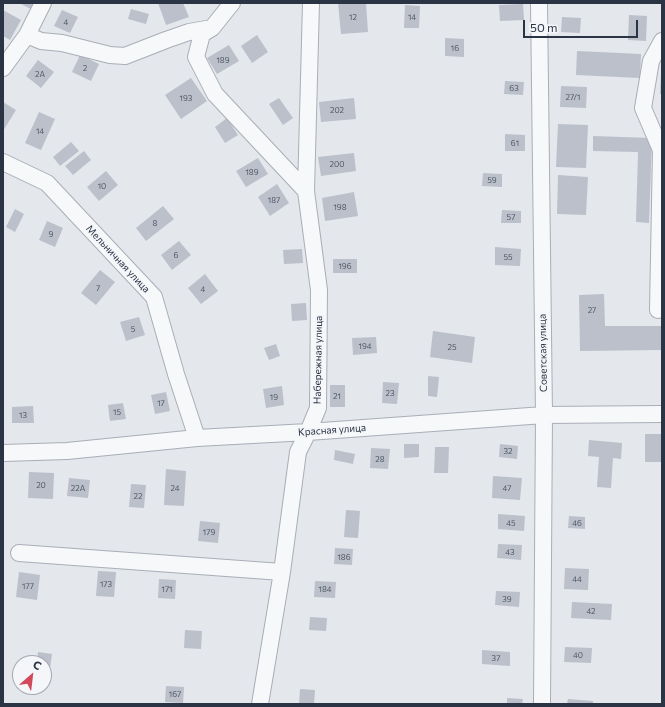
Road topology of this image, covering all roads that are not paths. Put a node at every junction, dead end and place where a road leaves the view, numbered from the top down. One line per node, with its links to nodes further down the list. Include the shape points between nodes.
1 (43, 3): 6 (street)
2 (232, 3): 5 (street)
3 (311, 3): 10 (street, Набережная улица)
4 (539, 3): 13 (street, Советская улица)
5 (212, 28): 6 (street, via 189,32 124,56 41,41); 10 (street, via 202,34 196,57 215,94)
6 (26, 35): 8 (street)
7 (662, 41): 11 (street, via 651,61 643,108 662,150)
8 (3, 68)
9 (3, 162): 15 (street, Мельничная улица, via 47,183 154,297)
10 (306, 191): 14 (street, Набережная улица, via 319,290 318,408)
11 (658, 310)
12 (662, 414): 13 (street, Красная улица)
13 (544, 415): 14 (street, Красная улица); 20 (street, Советская улица)
14 (308, 432): 15 (street, Красная улица); 18 (street, Набережная улица, via 298,452)
15 (197, 438): 16 (street, Красная улица, via 67,451)
16 (3, 453)
17 (18, 553): 18 (street)
18 (282, 572): 19 (street, Набережная улица)
19 (260, 704)
20 (542, 704)

